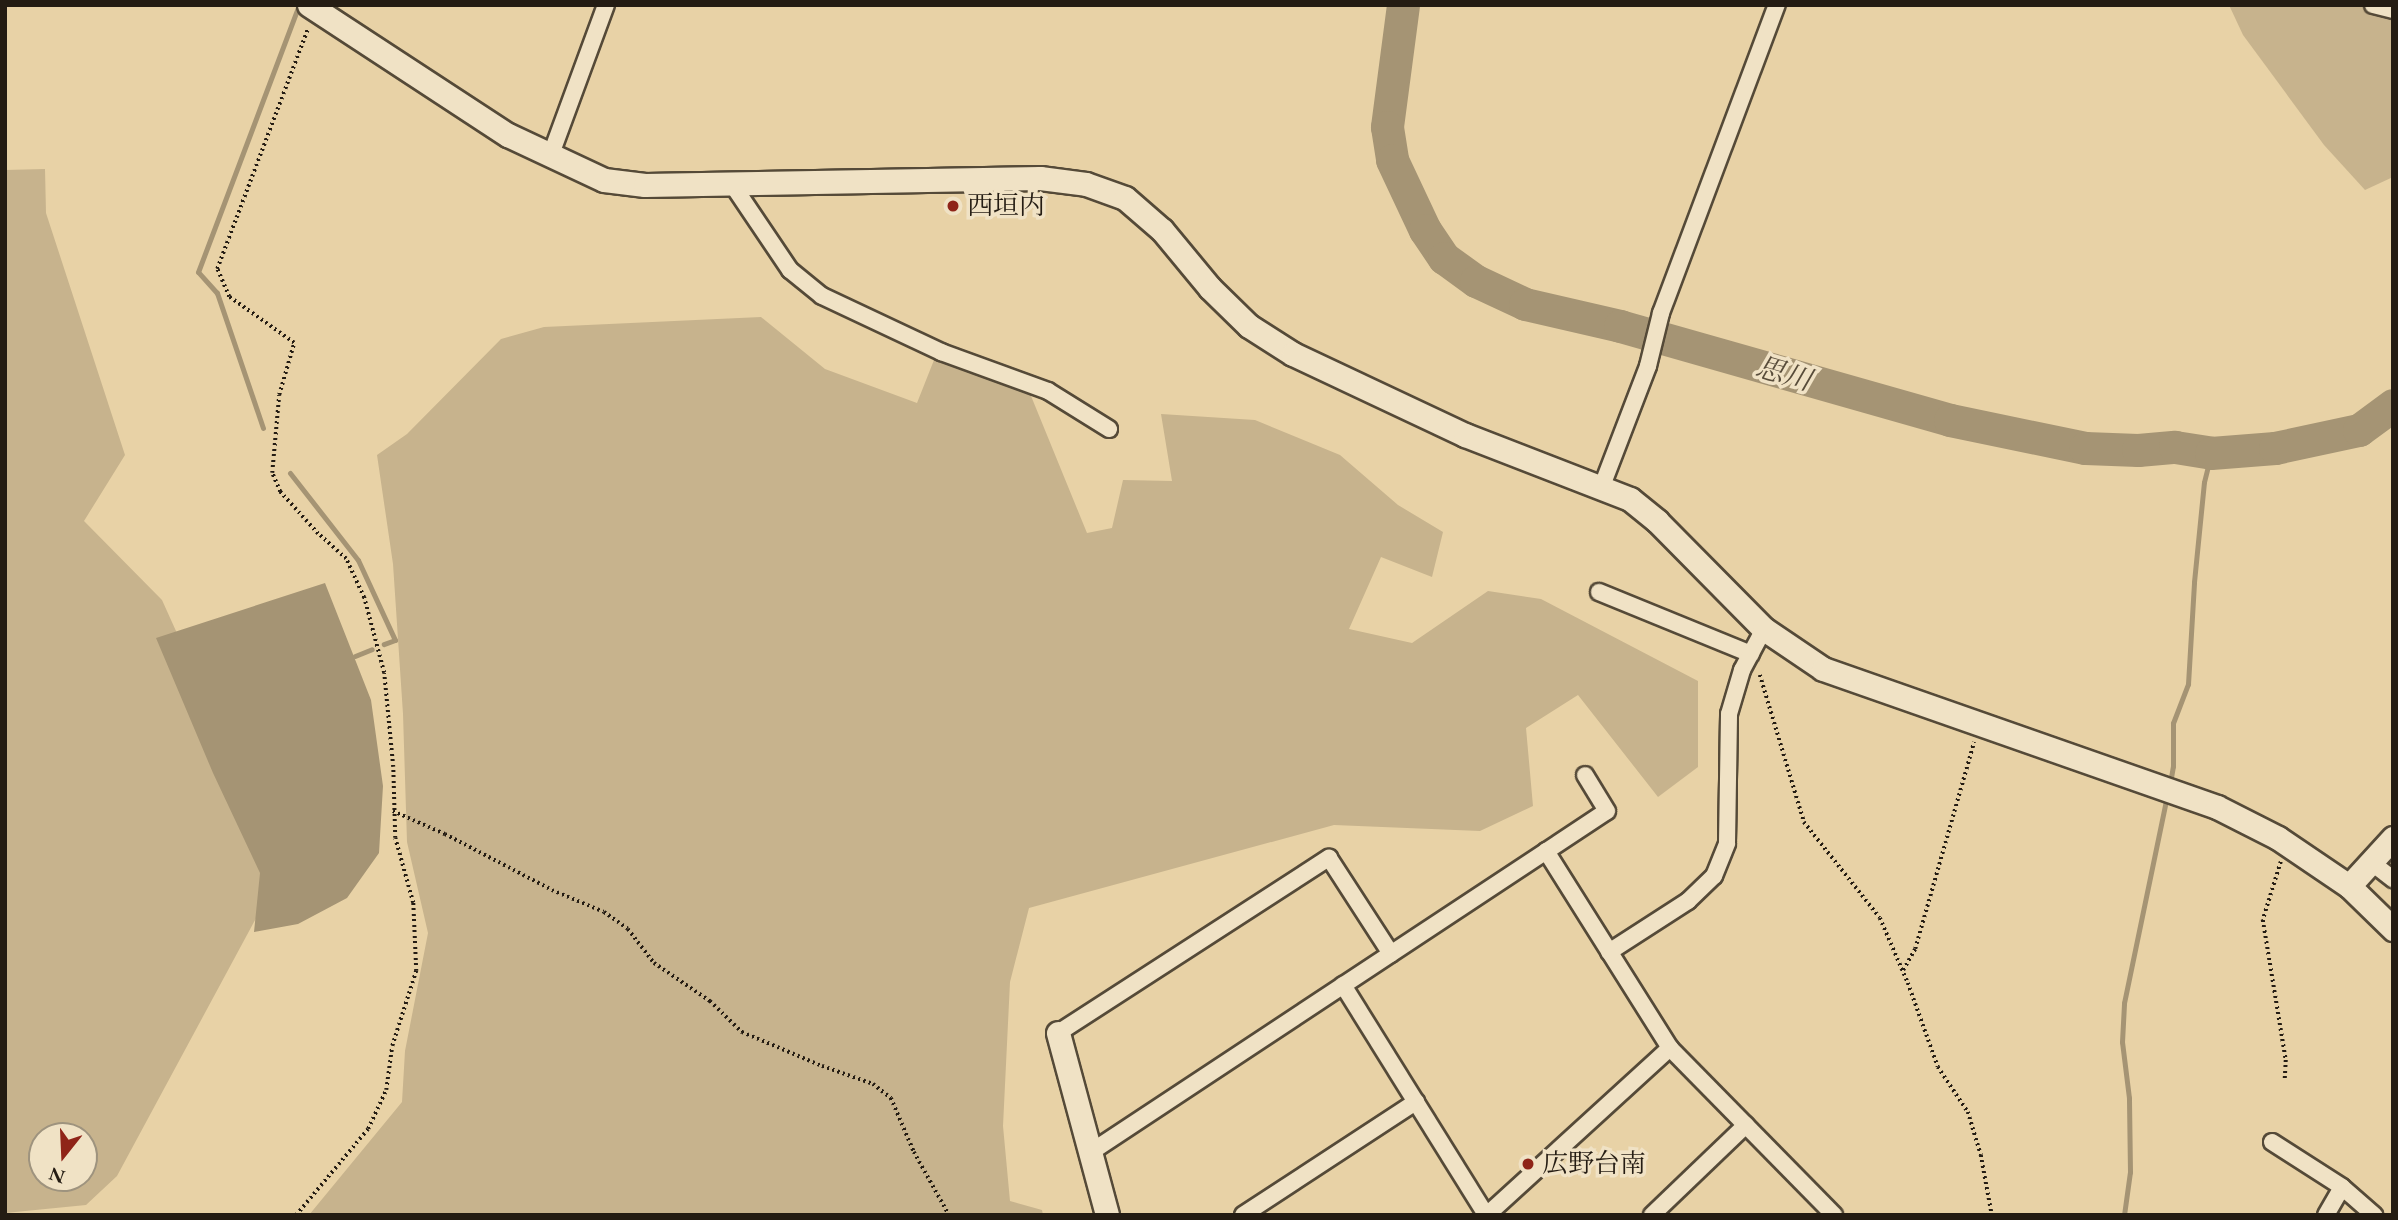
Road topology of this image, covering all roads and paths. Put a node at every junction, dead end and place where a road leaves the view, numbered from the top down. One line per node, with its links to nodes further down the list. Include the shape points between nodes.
1 (606, 5): 6 (street)
2 (1777, 5): 9 (street)
3 (2373, 5): 5 (street)
4 (312, 8): 6 (street, via 508,135); 15 (path, via 217,270 229,298 294,343 279,395 272,473 280,492 346,559 364,598 384,673)
5 (2393, 10)
6 (550, 157): 7 (street, via 604,180 645,185)
7 (732, 184): 8 (street, via 790,270 822,296 940,352 1048,391); 9 (street, via 1040,178 1086,184 1125,198 1162,230 1249,326 1293,354 1465,435)
8 (1109, 429)
9 (1601, 486): 11 (street, via 1630,499 1657,522)
10 (1599, 592): 12 (street)
11 (1764, 629): 12 (street); 13 (street, via 1823,669)
12 (1751, 654): 23 (street, via 1729,714 1727,843 1714,876 1688,901); 25 (path, via 1804,822 1880,918)
13 (1978, 726): 17 (street, via 2217,807); 25 (path, via 1915,949)
14 (1585, 775): 18 (street, via 1607,811)
15 (393, 811): 36 (path, via 395,838 413,903 416,971 393,1046 386,1090 368,1129); 37 (path, via 604,912 628,929 654,963 710,1001 742,1032 873,1084 891,1098)
16 (2393, 838): 19 (street)
17 (2288, 845): 21 (street); 29 (path, via 2263,920 2286,1060)
18 (1546, 851): 23 (street); 24 (street)
19 (2371, 862): 20 (street); 21 (street)
20 (2393, 879)
21 (2349, 886): 22 (street)
22 (2393, 929)
23 (1609, 952): 28 (street)
24 (1391, 954): 26 (street); 27 (street, via 1329,858)
25 (1903, 970): 42 (path, via 1938,1067 1968,1112)
26 (1343, 985): 30 (street); 33 (street)
27 (1059, 1033): 33 (street)
28 (1670, 1048): 31 (street); 40 (street)
29 (2285, 1083)
30 (1416, 1102): 39 (street); 40 (street)
31 (1746, 1125): 35 (street); 41 (street)
32 (2272, 1142): 34 (street)
33 (1091, 1152): 38 (street)
34 (2342, 1187): 43 (street); 44 (street)
35 (1827, 1212)
36 (296, 1215)
37 (949, 1215)
38 (1107, 1215)
39 (1243, 1215)
40 (1487, 1215)
41 (1652, 1215)
42 (1992, 1215)
43 (2326, 1215)
44 (2374, 1215)

